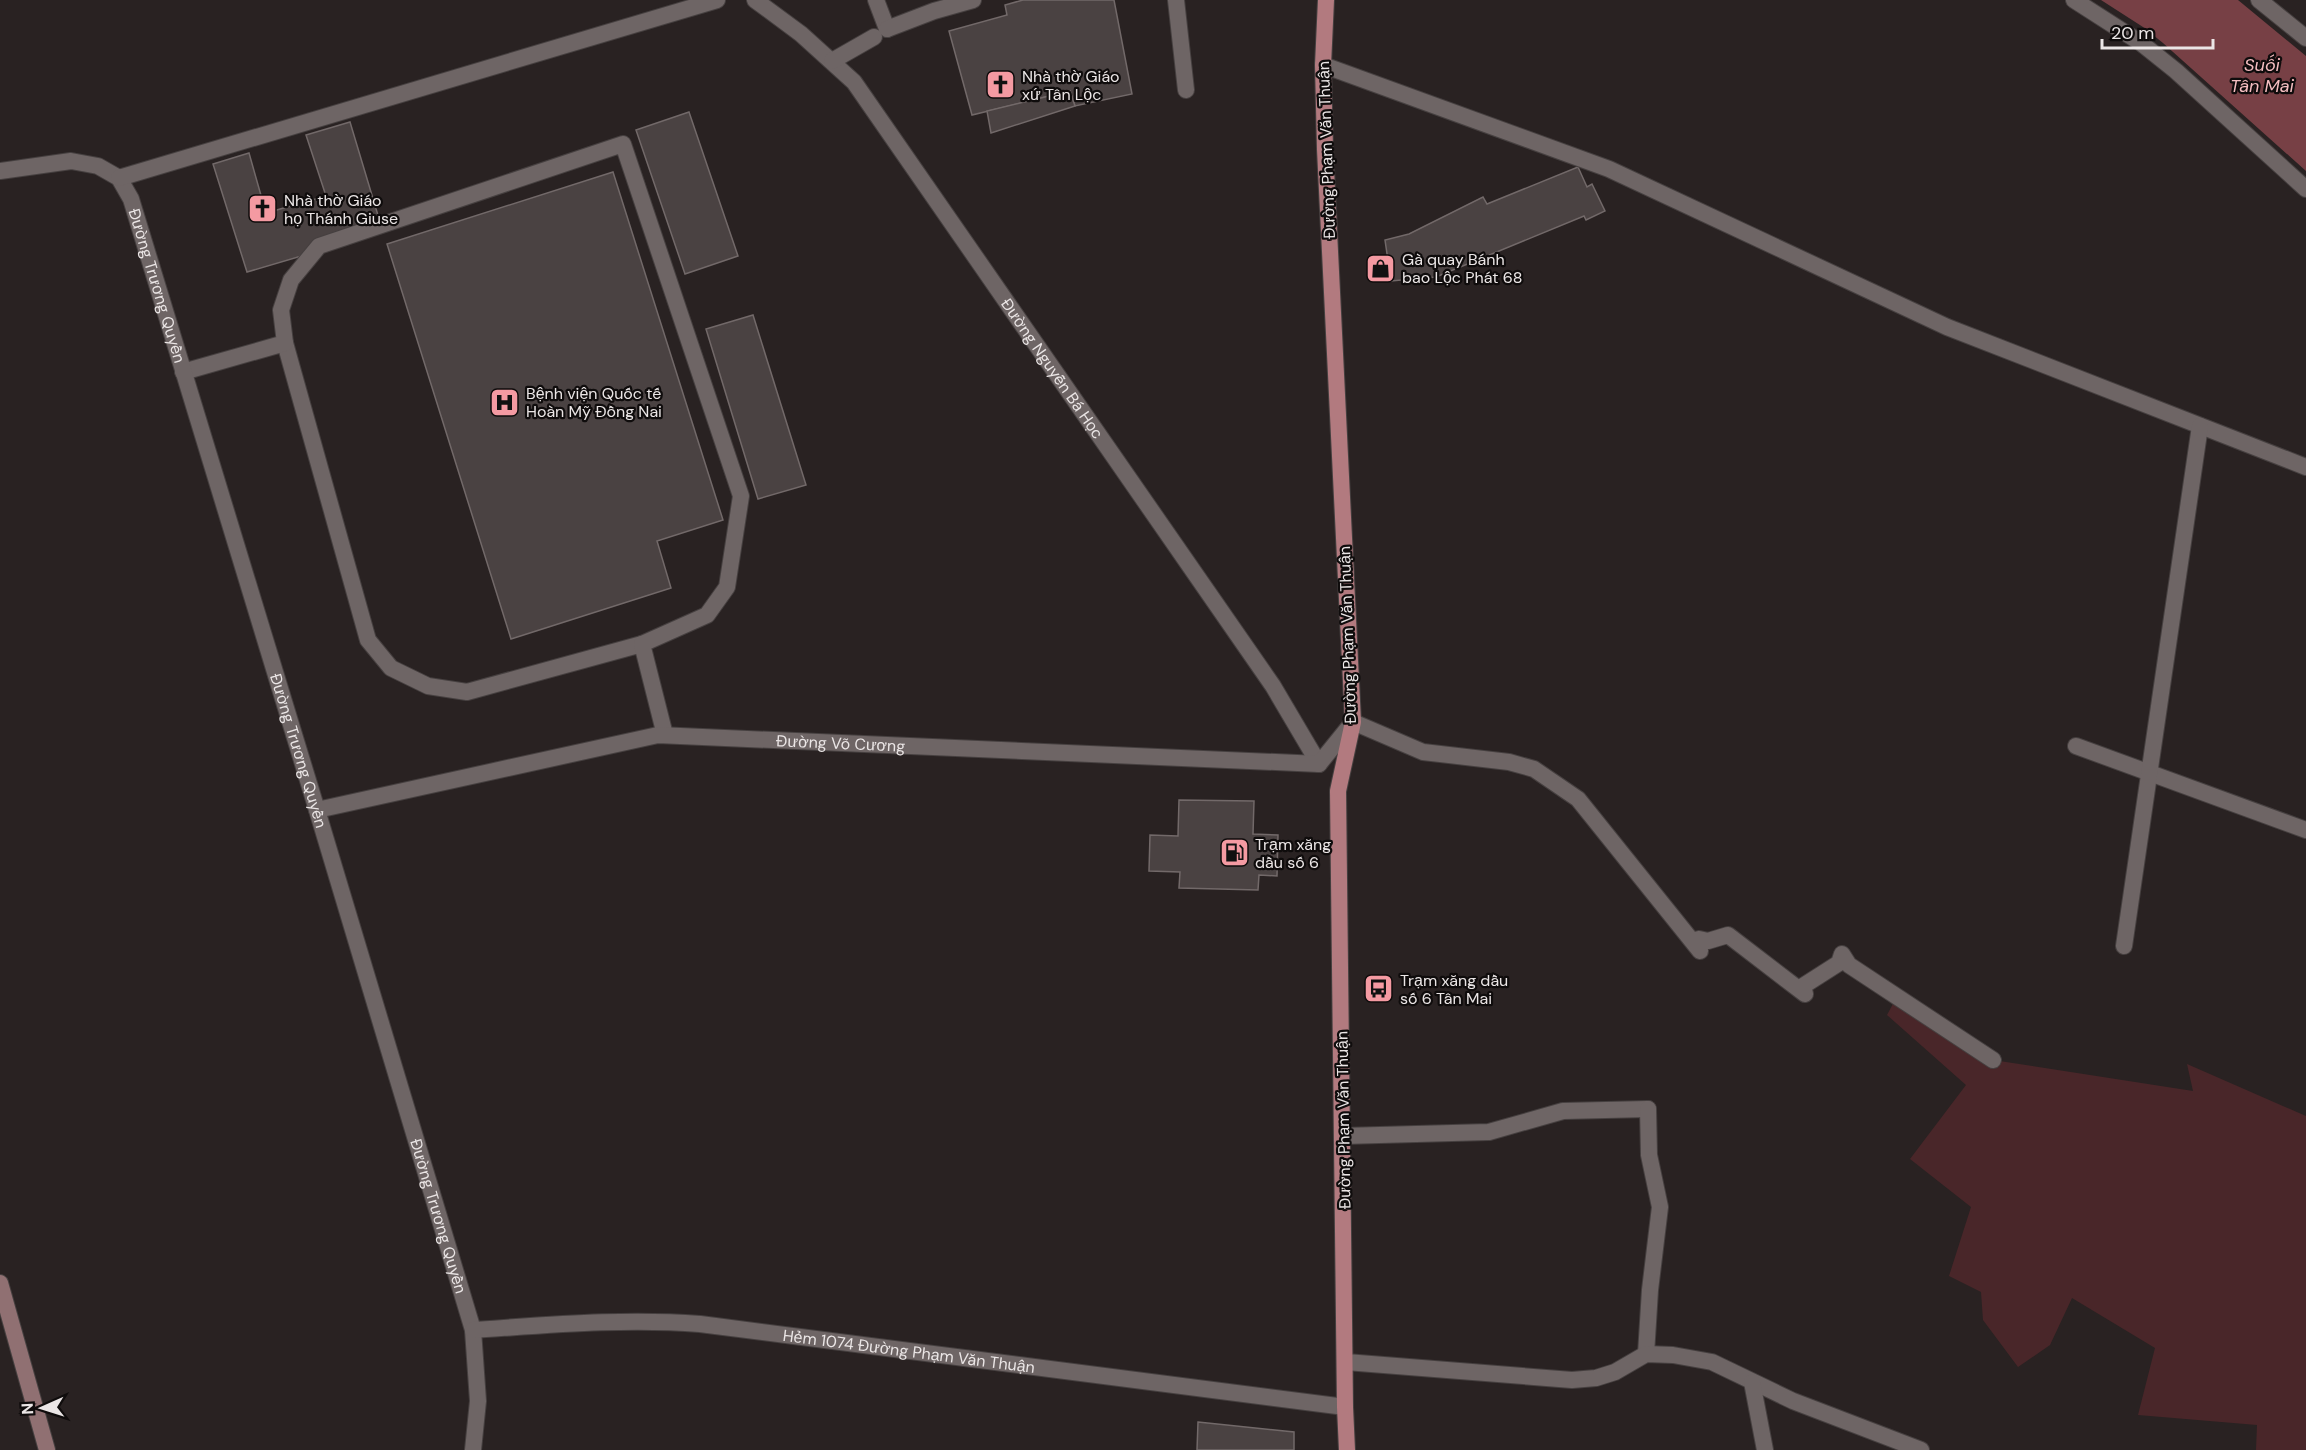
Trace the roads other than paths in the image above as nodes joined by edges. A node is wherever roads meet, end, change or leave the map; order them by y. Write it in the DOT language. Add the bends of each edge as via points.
graph roads {
  1 [pos="717,0"];
  2 [pos="755,0"];
  3 [pos="876,0"];
  4 [pos="973,0"];
  5 [pos="1176,0"];
  6 [pos="1326,0"];
  7 [pos="2074,0"];
  8 [pos="2259,0"];
  9 [pos="880,33"];
  10 [pos="2306,38"];
  11 [pos="832,61"];
  12 [pos="1323,65"];
  13 [pos="1186,90"];
  14 [pos="0,171"];
  15 [pos="119,178"];
  16 [pos="2306,189"];
  17 [pos="285,343"];
  18 [pos="183,372"];
  19 [pos="2200,426"];
  20 [pos="2306,467"];
  21 [pos="642,644"];
  22 [pos="1353,722"];
  23 [pos="665,735"];
  24 [pos="2076,746"];
  25 [pos="1318,764"];
  26 [pos="2150,774"];
  27 [pos="317,810"];
  28 [pos="2306,830"];
  29 [pos="2124,946"];
  30 [pos="1993,1060"];
  31 [pos="1343,1136"];
  32 [pos="0,1283"];
  33 [pos="473,1330"];
  34 [pos="1646,1354"];
  35 [pos="1346,1362"];
  36 [pos="1752,1382"];
  37 [pos="1345,1407"];
  38 [pos="47,1450"];
  39 [pos="473,1450"];
  40 [pos="1347,1450"];
  41 [pos="1765,1450"];
  42 [pos="1921,1450"];
  1 -- 15 [label="street"];
  2 -- 11 [label="street, Đường Nguyễn Bá Học"];
  3 -- 9 [label="street"];
  4 -- 9 [label="street" via="934,10"];
  5 -- 13 [label="street"];
  6 -- 12 [label="main road, Đường Phạm Văn Thuận"];
  7 -- 16 [label="street" via="2176,71"];
  8 -- 10 [label="street"];
  9 -- 11 [label="street"];
  11 -- 25 [label="street, Đường Nguyễn Bá Học" via="854,82 894,138 1273,686"];
  12 -- 19 [label="street" via="1609,169 1947,327"];
  12 -- 22 [label="main road, Đường Phạm Văn Thuận"];
  14 -- 15 [label="street" via="71,161 98,166"];
  15 -- 18 [label="street, Đường Trương Quyền" via="131,199"];
  17 -- 18 [label="street"];
  17 -- 21 [label="street" via="368,639 391,668 428,686 467,692"];
  17 -- 21 [label="street" via="281,310 291,280 319,246 623,144 741,496 727,587 707,615"];
  18 -- 27 [label="street, Đường Trương Quyền"];
  19 -- 20 [label="street"];
  19 -- 26 [label="street"];
  21 -- 23 [label="street"];
  22 -- 25 [label="street"];
  22 -- 30 [label="street" via="1423,752 1509,762 1534,769 1578,799 1700,951 1699,939 1708,941 1728,934 1805,994 1803,986 1839,963 1842,954 1849,965"];
  22 -- 31 [label="main road, Đường Phạm Văn Thuận" via="1338,791"];
  23 -- 25 [label="street, Đường Võ Cương"];
  23 -- 27 [label="street, Đường Võ Cương"];
  24 -- 26 [label="street"];
  26 -- 28 [label="street"];
  26 -- 29 [label="street"];
  27 -- 33 [label="street, Đường Trương Quyền"];
  31 -- 34 [label="street" via="1489,1132 1563,1111 1648,1109 1649,1155 1660,1207"];
  31 -- 35 [label="main road, Đường Phạm Văn Thuận"];
  32 -- 38 [label="main road"];
  33 -- 37 [label="street, Hẻm 1074 Đường Phạm Văn Thuận" via="652,1320 700,1324"];
  33 -- 39 [label="street, Đường Trương Quyền" via="478,1401"];
  34 -- 35 [label="street" via="1615,1372 1572,1380"];
  34 -- 36 [label="street" via="1712,1362"];
  35 -- 37 [label="main road, Đường Phạm Văn Thuận"];
  36 -- 41 [label="street"];
  36 -- 42 [label="street"];
  37 -- 40 [label="main road, Đường Phạm Văn Thuận"];
}
